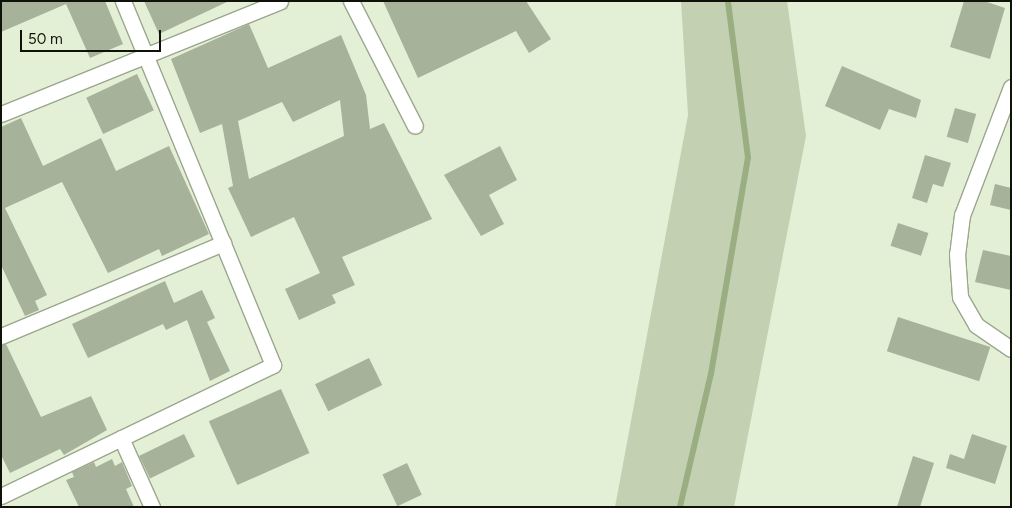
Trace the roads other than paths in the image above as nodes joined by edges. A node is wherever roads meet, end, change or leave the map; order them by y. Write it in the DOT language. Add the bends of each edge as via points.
graph roads {
  1 [pos="124,1"];
  2 [pos="280,1"];
  3 [pos="352,2"];
  4 [pos="146,53"];
  5 [pos="1011,87"];
  6 [pos="1,114"];
  7 [pos="415,126"];
  8 [pos="223,243"];
  9 [pos="1,336"];
  10 [pos="1011,349"];
  11 [pos="122,438"];
  12 [pos="1,496"];
  13 [pos="152,507"];
  1 -- 4 [label="street"];
  2 -- 4 [label="street"];
  3 -- 7 [label="street"];
  4 -- 6 [label="street"];
  4 -- 8 [label="street"];
  5 -- 10 [label="street" via="962,215 957,254 960,298 976,325"];
  8 -- 9 [label="street"];
  8 -- 11 [label="street" via="273,365"];
  11 -- 12 [label="street"];
  11 -- 13 [label="street"];
}
